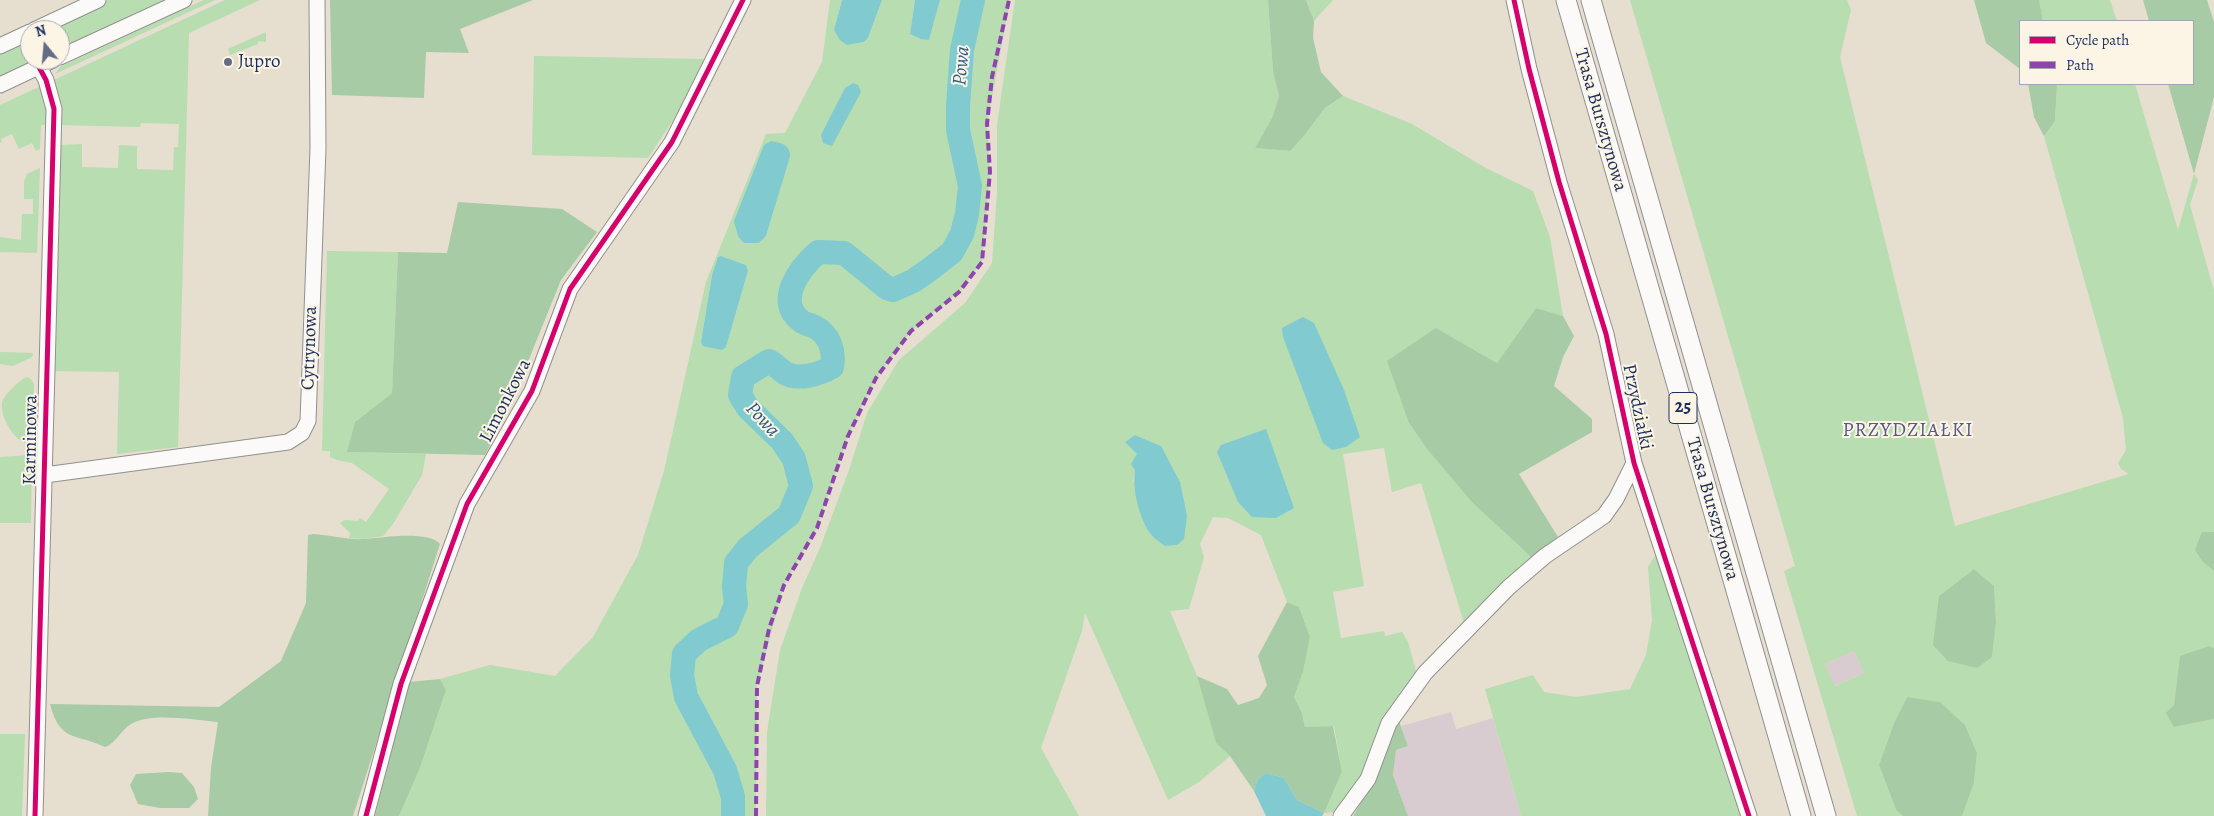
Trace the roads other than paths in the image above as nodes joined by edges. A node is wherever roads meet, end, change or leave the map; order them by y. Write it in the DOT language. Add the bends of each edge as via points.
graph roads {
  1 [pos="98,0"];
  2 [pos="184,0"];
  3 [pos="317,0"];
  4 [pos="744,0"];
  5 [pos="1514,0"];
  6 [pos="1566,0"];
  7 [pos="1591,0"];
  8 [pos="55,20"];
  9 [pos="20,37"];
  10 [pos="0,46"];
  11 [pos="70,52"];
  12 [pos="31,70"];
  13 [pos="41,70"];
  14 [pos="0,85"];
  15 [pos="1634,463"];
  16 [pos="45,475"];
  17 [pos="35,816"];
  18 [pos="366,816"];
  19 [pos="1341,816"];
  20 [pos="1749,816"];
  21 [pos="1801,816"];
  22 [pos="1826,816"];
  1 -- 8 [label="street"];
  2 -- 11 [label="street"];
  3 -- 16 [label="street, Cytrynowa" via="317,158 308,421 302,433 288,442"];
  4 -- 18 [label="street, Limonkowa" via="672,142 570,289 532,391 467,504 401,684"];
  5 -- 15 [label="street, Przydziałki" via="1559,182 1606,334"];
  6 -- 21 [label="main road, Trasa Bursztynowa / 25"];
  7 -- 22 [label="main road, Trasa Bursztynowa / 25"];
  9 -- 10 [label="street"];
  12 -- 14 [label="street"];
  13 -- 16 [label="street, Karminowa" via="54,109"];
  15 -- 19 [label="street, Przydziałki" via="1604,516 1545,556 1509,587 1425,673 1389,723 1368,779"];
  15 -- 20 [label="street, Przydziałki"];
  16 -- 17 [label="street, Karminowa"];
}
